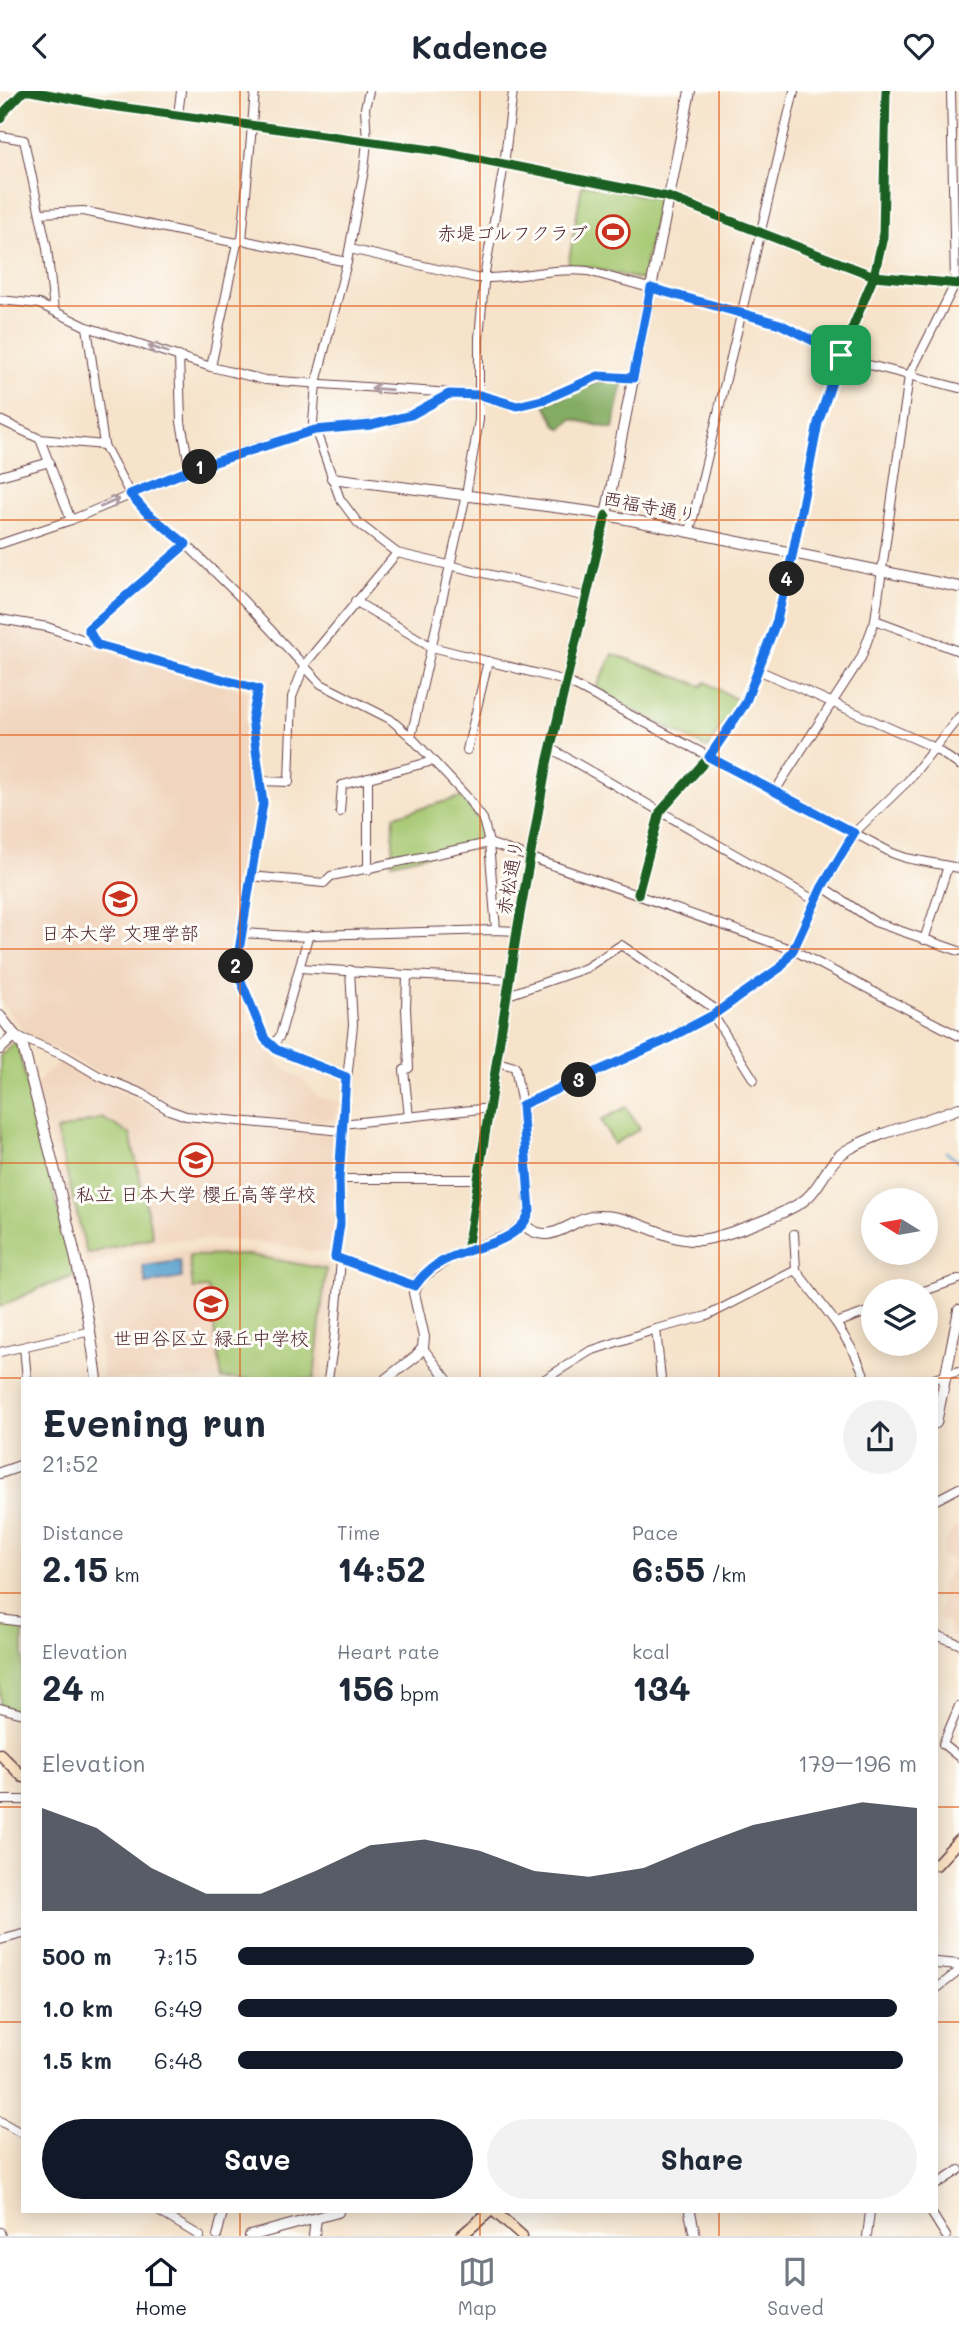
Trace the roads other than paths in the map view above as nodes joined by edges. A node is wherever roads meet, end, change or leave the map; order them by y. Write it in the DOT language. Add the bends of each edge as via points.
graph roads {
  1 [pos="31,91"];
  2 [pos="181,91"];
  3 [pos="255,91"];
  4 [pos="369,91"];
  5 [pos="513,91"];
  6 [pos="690,91"];
  7 [pos="794,91"];
  8 [pos="886,91"];
  9 [pos="951,91"];
  10 [pos="178,115"];
  11 [pos="0,119"];
  12 [pos="0,125"];
  13 [pos="252,125"];
  14 [pos="0,137"];
  15 [pos="367,141"];
  16 [pos="956,160"];
  17 [pos="504,165"];
  18 [pos="668,197"];
  19 [pos="40,213"];
  20 [pos="761,233"];
  21 [pos="240,241"];
  22 [pos="349,249"];
  23 [pos="347,262"];
  24 [pos="874,276"];
  25 [pos="484,279"];
  26 [pos="957,284"];
  27 [pos="651,288"];
  28 [pos="0,301"];
  29 [pos="54,310"];
  30 [pos="743,314"];
  31 [pos="87,327"];
  32 [pos="841,355"];
  33 [pos="179,356"];
  34 [pos="211,367"];
  35 [pos="909,376"];
  36 [pos="633,378"];
  37 [pos="316,383"];
  38 [pos="959,388"];
  39 [pos="449,394"];
  40 [pos="480,395"];
  41 [pos="0,420"];
  42 [pos="315,430"];
  43 [pos="40,439"];
  44 [pos="104,445"];
  45 [pos="50,462"];
  46 [pos="190,470"];
  47 [pos="0,476"];
  48 [pos="332,478"];
  49 [pos="130,494"];
  50 [pos="466,495"];
  51 [pos="606,515"];
  52 [pos="71,520"];
  53 [pos="690,531"];
  54 [pos="0,544"];
  55 [pos="186,544"];
  56 [pos="793,552"];
  57 [pos="397,553"];
  58 [pos="450,566"];
  59 [pos="882,571"];
  60 [pos="959,587"];
  61 [pos="587,597"];
  62 [pos="355,601"];
  63 [pos="0,619"];
  64 [pos="875,620"];
  65 [pos="97,645"];
  66 [pos="432,647"];
  67 [pos="959,651"];
  68 [pos="488,661"];
  69 [pos="305,664"];
  70 [pos="758,670"];
  71 [pos="566,681"];
  72 [pos="833,702"];
  73 [pos="959,717"];
  74 [pos="411,737"];
  75 [pos="550,748"];
  76 [pos="936,748"];
  77 [pos="467,750"];
  78 [pos="709,757"];
  79 [pos="433,761"];
  80 [pos="959,765"];
  81 [pos="368,778"];
  82 [pos="260,781"];
  83 [pos="775,791"];
  84 [pos="340,812"];
  85 [pos="660,812"];
  86 [pos="854,833"];
  87 [pos="489,843"];
  88 [pos="530,857"];
  89 [pos="948,866"];
  90 [pos="959,868"];
  91 [pos="368,870"];
  92 [pos="251,876"];
  93 [pos="822,887"];
  94 [pos="638,894"];
  95 [pos="816,901"];
  96 [pos="496,929"];
  97 [pos="517,931"];
  98 [pos="241,933"];
  99 [pos="308,937"];
  100 [pos="924,940"];
  101 [pos="793,950"];
  102 [pos="959,951"];
  103 [pos="300,968"];
  104 [pos="350,970"];
  105 [pos="407,975"];
  106 [pos="510,980"];
  107 [pos="508,995"];
  108 [pos="716,1013"];
  109 [pos="0,1016"];
  110 [pos="15,1035"];
  111 [pos="959,1036"];
  112 [pos="272,1045"];
  113 [pos="0,1049"];
  114 [pos="497,1062"];
  115 [pos="346,1077"];
  116 [pos="754,1080"];
  117 [pos="522,1105"];
  118 [pos="490,1108"];
  119 [pos="959,1108"];
  120 [pos="409,1117"];
  121 [pos="342,1127"];
  122 [pos="339,1179"];
  123 [pos="479,1179"];
  124 [pos="523,1224"];
  125 [pos="794,1234"];
  126 [pos="467,1250"];
  127 [pos="341,1260"];
  128 [pos="796,1270"];
  129 [pos="959,1279"];
  130 [pos="415,1286"];
  131 [pos="938,1286"];
  132 [pos="959,1310"];
  133 [pos="861,1314"];
  134 [pos="836,1323"];
  135 [pos="656,1329"];
  136 [pos="91,1331"];
  137 [pos="24,1347"];
  138 [pos="423,1347"];
  139 [pos="0,1352"];
  140 [pos="959,1371"];
  141 [pos="946,1375"];
  142 [pos="27,1377"];
  143 [pos="97,1377"];
  144 [pos="328,1377"];
  145 [pos="389,1377"];
  146 [pos="446,1377"];
  147 [pos="548,1377"];
  148 [pos="660,1377"];
  149 [pos="865,1377"];
  150 [pos="938,1378"];
  151 [pos="938,1413"];
  152 [pos="21,1466"];
  153 [pos="0,1473"];
  154 [pos="959,1488"];
  155 [pos="938,1499"];
  156 [pos="0,1619"];
  157 [pos="21,1622"];
  158 [pos="938,1636"];
  159 [pos="959,1644"];
  160 [pos="959,1706"];
  161 [pos="0,1709"];
  162 [pos="21,1714"];
  163 [pos="0,1754"];
  164 [pos="959,1757"];
  165 [pos="21,1775"];
  166 [pos="0,1800"];
  167 [pos="21,1800"];
  168 [pos="959,1840"];
  169 [pos="938,1863"];
  170 [pos="21,1935"];
  171 [pos="0,1940"];
  172 [pos="938,1963"];
  173 [pos="959,1965"];
  174 [pos="959,1971"];
  175 [pos="938,1987"];
  176 [pos="0,2121"];
  177 [pos="21,2133"];
  178 [pos="959,2171"];
  179 [pos="938,2184"];
  180 [pos="162,2213"];
  181 [pos="223,2213"];
  182 [pos="335,2213"];
  183 [pos="488,2213"];
  184 [pos="496,2213"];
  185 [pos="690,2213"];
  186 [pos="870,2213"];
  187 [pos="933,2213"];
  188 [pos="316,2219"];
  189 [pos="200,2236"];
  190 [pos="217,2236"];
  191 [pos="250,2236"];
  192 [pos="314,2236"];
  193 [pos="461,2236"];
  194 [pos="522,2236"];
  195 [pos="695,2236"];
  196 [pos="867,2236"];
  197 [pos="946,2236"];
  1 -- 10 [label="street"];
  1 -- 11 [label="street" via="24,91"];
  2 -- 10 [label="street"];
  3 -- 13 [label="street"];
  4 -- 15 [label="street"];
  5 -- 17 [label="street"];
  6 -- 18 [label="street, 赤松通り"];
  7 -- 20 [label="street"];
  8 -- 24 [label="street" via="883,237"];
  9 -- 16 [label="street"];
  10 -- 13 [label="street"];
  12 -- 14 [label="street"];
  13 -- 15 [label="street"];
  13 -- 21 [label="street"];
  14 -- 19 [label="street" via="24,141"];
  15 -- 17 [label="street"];
  15 -- 22 [label="street"];
  16 -- 26 [label="street"];
  17 -- 18 [label="street"];
  17 -- 25 [label="street"];
  18 -- 20 [label="street"];
  18 -- 27 [label="street, 赤松通り"];
  19 -- 21 [label="street" via="83,211"];
  19 -- 29 [label="street"];
  20 -- 24 [label="street"];
  20 -- 30 [label="street"];
  21 -- 23 [label="street"];
  21 -- 34 [label="street"];
  22 -- 23 [label="street"];
  22 -- 25 [label="street"];
  23 -- 37 [label="street"];
  24 -- 26 [label="street"];
  24 -- 32 [label="street"];
  25 -- 27 [label="street" via="576,270"];
  25 -- 40 [label="street"];
  26 -- 35 [label="street"];
  27 -- 30 [label="street"];
  27 -- 36 [label="street, 赤松通り"];
  28 -- 29 [label="street"];
  29 -- 31 [label="street"];
  30 -- 32 [label="street" via="780,324"];
  30 -- 53 [label="street"];
  33 -- 31 [label="street, one-way"];
  31 -- 44 [label="street"];
  32 -- 35 [label="street"];
  32 -- 56 [label="street" via="818,423"];
  33 -- 34 [label="street"];
  33 -- 46 [label="street" via="181,422"];
  34 -- 37 [label="street" via="265,380"];
  35 -- 38 [label="street"];
  35 -- 59 [label="street"];
  36 -- 40 [label="street" via="598,376 546,399 517,406"];
  36 -- 51 [label="street, 赤松通り"];
  39 -- 37 [label="street, one-way"];
  37 -- 42 [label="street"];
  39 -- 40 [label="street"];
  39 -- 42 [label="street" via="394,421"];
  40 -- 50 [label="street"];
  41 -- 43 [label="street"];
  42 -- 46 [label="street"];
  42 -- 48 [label="street"];
  43 -- 44 [label="street"];
  43 -- 45 [label="street"];
  44 -- 49 [label="street"];
  45 -- 47 [label="street"];
  45 -- 52 [label="street"];
  46 -- 49 [label="street"];
  48 -- 50 [label="street, 西福寺通り"];
  48 -- 57 [label="street" via="340,499 358,523"];
  52 -- 49 [label="street, one-way"];
  49 -- 55 [label="street"];
  50 -- 51 [label="street, 西福寺通り"];
  50 -- 58 [label="street"];
  51 -- 53 [label="street, 西福寺通り"];
  51 -- 61 [label="street, 赤松通り"];
  52 -- 54 [label="street"];
  53 -- 56 [label="street, 西福寺通り"];
  55 -- 65 [label="street" via="88,629"];
  55 -- 69 [label="street"];
  56 -- 59 [label="street, 西福寺通り"];
  56 -- 70 [label="street" via="777,620"];
  57 -- 58 [label="street"];
  57 -- 62 [label="street"];
  58 -- 61 [label="street"];
  58 -- 66 [label="street"];
  59 -- 60 [label="street, 西福寺通り"];
  59 -- 64 [label="street"];
  61 -- 71 [label="street, 赤松通り"];
  62 -- 66 [label="street"];
  62 -- 69 [label="street"];
  63 -- 65 [label="street" via="47,627"];
  64 -- 67 [label="street"];
  64 -- 72 [label="street" via="861,659"];
  65 -- 82 [label="street" via="258,689 252,719"];
  66 -- 68 [label="street"];
  66 -- 74 [label="street"];
  68 -- 71 [label="street"];
  68 -- 77 [label="street"];
  69 -- 74 [label="street" via="321,684 390,719"];
  69 -- 82 [label="street" via="292,697 289,782"];
  70 -- 72 [label="street"];
  70 -- 78 [label="street" via="739,715"];
  71 -- 75 [label="street, 赤松通り"];
  71 -- 78 [label="street"];
  72 -- 76 [label="street"];
  72 -- 83 [label="street"];
  73 -- 76 [label="street"];
  74 -- 79 [label="street"];
  75 -- 85 [label="street"];
  75 -- 88 [label="street, 赤松通り"];
  76 -- 80 [label="street"];
  76 -- 86 [label="street"];
  78 -- 83 [label="street"];
  78 -- 85 [label="street"];
  79 -- 81 [label="street"];
  79 -- 87 [label="street" via="483,820"];
  81 -- 84 [label="street" via="342,785"];
  81 -- 91 [label="street"];
  82 -- 92 [label="street" via="263,803"];
  83 -- 86 [label="street"];
  85 -- 94 [label="street"];
  85 -- 95 [label="street"];
  86 -- 89 [label="street" via="906,858"];
  86 -- 93 [label="street"];
  87 -- 88 [label="street"];
  87 -- 91 [label="street"];
  87 -- 96 [label="street"];
  88 -- 94 [label="street"];
  88 -- 97 [label="street, 赤松通り"];
  89 -- 90 [label="street"];
  89 -- 100 [label="street"];
  91 -- 92 [label="street" via="331,876 324,883"];
  92 -- 98 [label="street"];
  93 -- 95 [label="street"];
  93 -- 100 [label="street" via="875,922"];
  94 -- 101 [label="street"];
  95 -- 101 [label="street"];
  96 -- 97 [label="street"];
  96 -- 99 [label="street"];
  97 -- 106 [label="street, 赤松通り"];
  98 -- 99 [label="street"];
  98 -- 112 [label="street" via="236,969 265,1039"];
  99 -- 103 [label="street"];
  100 -- 102 [label="street"];
  101 -- 108 [label="street" via="781,967"];
  101 -- 111 [label="street"];
  103 -- 104 [label="street"];
  103 -- 112 [label="street" via="280,1036"];
  104 -- 105 [label="street"];
  104 -- 115 [label="street" via="353,1025"];
  105 -- 106 [label="street"];
  105 -- 120 [label="street" via="409,1068 404,1070"];
  106 -- 107 [label="street, 赤松通り"];
  107 -- 108 [label="street" via="586,968 621,945"];
  107 -- 114 [label="street, 赤松通り"];
  108 -- 116 [label="street"];
  108 -- 117 [label="street"];
  109 -- 110 [label="street"];
  110 -- 113 [label="street"];
  110 -- 121 [label="street" via="186,1116"];
  110 -- 136 [label="street" via="23,1046"];
  112 -- 115 [label="street"];
  114 -- 117 [label="street" via="516,1067"];
  114 -- 118 [label="street, 赤松通り"];
  115 -- 121 [label="street"];
  117 -- 124 [label="street" via="530,1211"];
  118 -- 120 [label="street"];
  118 -- 123 [label="street, 赤松通り"];
  119 -- 124 [label="street" via="846,1150 796,1207 717,1237 681,1238 617,1217 598,1216 543,1235 532,1233"];
  120 -- 121 [label="street"];
  121 -- 122 [label="street"];
  122 -- 123 [label="street"];
  122 -- 127 [label="street" via="335,1257"];
  123 -- 126 [label="street, 赤松通り"];
  124 -- 126 [label="street" via="510,1235"];
  125 -- 128 [label="street"];
  126 -- 130 [label="street" via="438,1264"];
  127 -- 130 [label="street"];
  127 -- 144 [label="street"];
  128 -- 134 [label="street"];
  128 -- 135 [label="street" via="707,1316"];
  129 -- 131 [label="street"];
  130 -- 138 [label="street"];
  132 -- 141 [label="street"];
  133 -- 134 [label="street"];
  134 -- 149 [label="street"];
  135 -- 147 [label="street" via="590,1351"];
  135 -- 148 [label="street"];
  136 -- 137 [label="street"];
  136 -- 143 [label="street"];
  137 -- 139 [label="street"];
  137 -- 142 [label="street"];
  138 -- 145 [label="street"];
  138 -- 146 [label="street"];
  140 -- 141 [label="street"];
  141 -- 150 [label="street"];
  141 -- 151 [label="street"];
  152 -- 153 [label="street"];
  154 -- 155 [label="street"];
  156 -- 157 [label="street"];
  158 -- 159 [label="street"];
  160 -- 164 [label="street" via="943,1744"];
  161 -- 162 [label="street"];
  163 -- 165 [label="main road"];
  166 -- 167 [label="street"];
  168 -- 169 [label="main road"];
  170 -- 171 [label="street"];
  172 -- 173 [label="street"];
  174 -- 175 [label="street"];
  176 -- 177 [label="street"];
  178 -- 179 [label="street"];
  180 -- 189 [label="street"];
  181 -- 190 [label="street"];
  182 -- 188 [label="street"];
  183 -- 193 [label="main road"];
  184 -- 194 [label="main road"];
  185 -- 195 [label="street"];
  186 -- 196 [label="street"];
  187 -- 197 [label="street"];
  188 -- 191 [label="street"];
  188 -- 192 [label="street"];
}
